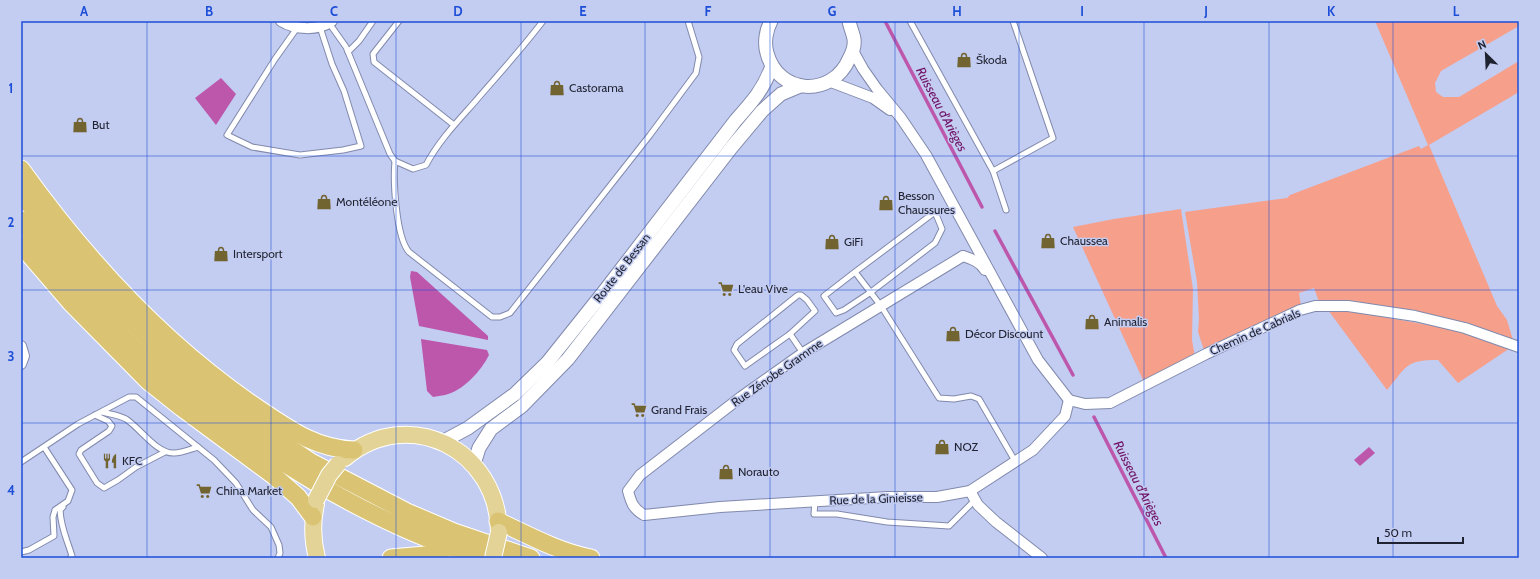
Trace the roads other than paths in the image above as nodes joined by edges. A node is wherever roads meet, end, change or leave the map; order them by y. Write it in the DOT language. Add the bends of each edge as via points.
graph roads {
  1 [pos="281,21"];
  2 [pos="373,21"];
  3 [pos="399,21"];
  4 [pos="543,21"];
  5 [pos="688,21"];
  6 [pos="849,21"];
  7 [pos="910,21"];
  8 [pos="1013,21"];
  9 [pos="768,23"];
  10 [pos="327,24"];
  11 [pos="297,28"];
  12 [pos="853,51"];
  13 [pos="348,52"];
  14 [pos="772,66"];
  15 [pos="831,82"];
  16 [pos="800,86"];
  17 [pos="901,118"];
  18 [pos="454,125"];
  19 [pos="395,161"];
  20 [pos="21,169"];
  21 [pos="993,171"];
  22 [pos="21,193"];
  23 [pos="1006,210"];
  24 [pos="21,220"];
  25 [pos="968,231"];
  26 [pos="21,245"];
  27 [pos="963,256"];
  28 [pos="855,272"];
  29 [pos="871,292"];
  30 [pos="881,306"];
  31 [pos="1016,321"];
  32 [pos="790,334"];
  33 [pos="21,346"];
  34 [pos="1519,347"];
  35 [pos="803,353"];
  36 [pos="21,364"];
  37 [pos="1069,400"];
  38 [pos="102,412"];
  39 [pos="95,415"];
  40 [pos="442,442"];
  41 [pos="44,447"];
  42 [pos="198,447"];
  43 [pos="354,450"];
  44 [pos="165,452"];
  45 [pos="21,462"];
  46 [pos="1015,462"];
  47 [pos="474,464"];
  48 [pos="973,496"];
  49 [pos="68,501"];
  50 [pos="815,502"];
  51 [pos="644,515"];
  52 [pos="313,517"];
  53 [pos="498,526"];
  54 [pos="54,536"];
  55 [pos="66,540"];
  56 [pos="21,552"];
  57 [pos="70,558"];
  58 [pos="278,558"];
  59 [pos="317,558"];
  60 [pos="391,558"];
  61 [pos="441,558"];
  62 [pos="482,558"];
  63 [pos="493,558"];
  64 [pos="531,558"];
  65 [pos="591,558"];
  66 [pos="1042,558"];
  1 -- 11 [label="street"];
  2 -- 13 [label="lane"];
  3 -- 18 [label="lane" via="373,54 374,62"];
  4 -- 18 [label="lane"];
  5 -- 19 [label="lane" via="699,57 696,73 510,313 492,317 408,252 404,246 397,211 393,176"];
  6 -- 12 [label="street" via="854,38"];
  7 -- 21 [label="lane"];
  8 -- 21 [label="lane" via="1053,138"];
  9 -- 14 [label="street" via="765,46"];
  10 -- 11 [label="street"];
  10 -- 11 [label="lane" via="332,64 344,91 361,146 300,155 252,147 227,135"];
  10 -- 13 [label="lane" via="336,31"];
  12 -- 15 [label="street" via="845,70"];
  12 -- 17 [label="street" via="877,89"];
  13 -- 19 [label="lane"];
  14 -- 16 [label="street" via="780,76"];
  14 -- 40 [label="street, Route de Bessan" via="758,95 547,363 515,394 468,428"];
  15 -- 16 [label="street" via="813,87"];
  15 -- 17 [label="street" via="873,98"];
  16 -- 47 [label="street, Route de Bessan" via="781,94 762,110 568,359 522,406 491,429 479,448"];
  17 -- 25 [label="street" via="926,155"];
  18 -- 19 [label="lane" via="426,165 413,169"];
  20 -- 43 [label="highway" via="56,216 114,285 186,354 241,397 292,431 316,443 340,450"];
  21 -- 23 [label="lane"];
  22 -- 64 [label="highway" via="64,249 108,299 170,360 247,419 310,462 407,512 454,532"];
  24 -- 62 [label="highway" via="91,304 120,334 161,373 237,432 338,496 400,526"];
  25 -- 27 [label="street" via="968,246"];
  25 -- 31 [label="street"];
  26 -- 52 [label="highway" via="72,303 148,381 274,476 298,498"];
  27 -- 30 [label="street, Rue Zénobe Gramme"];
  27 -- 31 [label="street" via="982,265 1002,302"];
  28 -- 29 [label="lane"];
  28 -- 29 [label="lane" via="824,296 836,313"];
  28 -- 29 [label="lane" via="935,212 942,229 935,243"];
  29 -- 30 [label="lane"];
  30 -- 35 [label="street, Rue Zénobe Gramme"];
  30 -- 46 [label="lane" via="939,398 970,396 979,399"];
  31 -- 37 [label="street" via="1040,364"];
  32 -- 32 [label="lane" via="815,312 801,295 754,329 734,350 745,366"];
  32 -- 35 [label="lane"];
  33 -- 36 [label="street" via="24,356"];
  34 -- 37 [label="street, Chemin de Cabrials" via="1465,328 1415,316 1348,306 1315,306 1300,310 1206,354 1110,403 1085,404"];
  35 -- 51 [label="street, Rue Zénobe Gramme" via="640,475 628,491 634,507"];
  37 -- 46 [label="street, Rue de la Ginieisse" via="1065,416 1033,450"];
  38 -- 39 [label="lane"];
  38 -- 42 [label="lane" via="129,397 136,397"];
  38 -- 44 [label="lane" via="125,418"];
  39 -- 41 [label="lane"];
  39 -- 44 [label="lane" via="108,421 112,426 79,454 96,483 104,488"];
  40 -- 43 [label="main road" via="417,435 397,435 378,439"];
  40 -- 47 [label="main road"];
  41 -- 45 [label="lane"];
  41 -- 49 [label="lane" via="72,490"];
  42 -- 44 [label="lane" via="174,453"];
  42 -- 58 [label="lane" via="221,466 236,483 253,510 271,527 279,545"];
  43 -- 52 [label="main road, bridge" via="329,475 316,500"];
  46 -- 48 [label="street, Rue de la Ginieisse"];
  47 -- 53 [label="main road" via="493,496"];
  48 -- 50 [label="street, Rue de la Ginieisse" via="888,497"];
  48 -- 50 [label="lane" via="949,526 887,522 837,514 814,514"];
  48 -- 66 [label="street" via="978,505 996,522"];
  49 -- 54 [label="lane" via="55,510"];
  49 -- 55 [label="lane" via="60,510"];
  50 -- 51 [label="street, Rue de la Ginieisse" via="720,507"];
  52 -- 59 [label="main road" via="312,537"];
  53 -- 63 [label="main road, bridge"];
  53 -- 65 [label="highway"];
  54 -- 55 [label="lane"];
  54 -- 56 [label="lane"];
  55 -- 57 [label="lane" via="72,556"];
  60 -- 61 [label="highway" via="426,555"];
}
